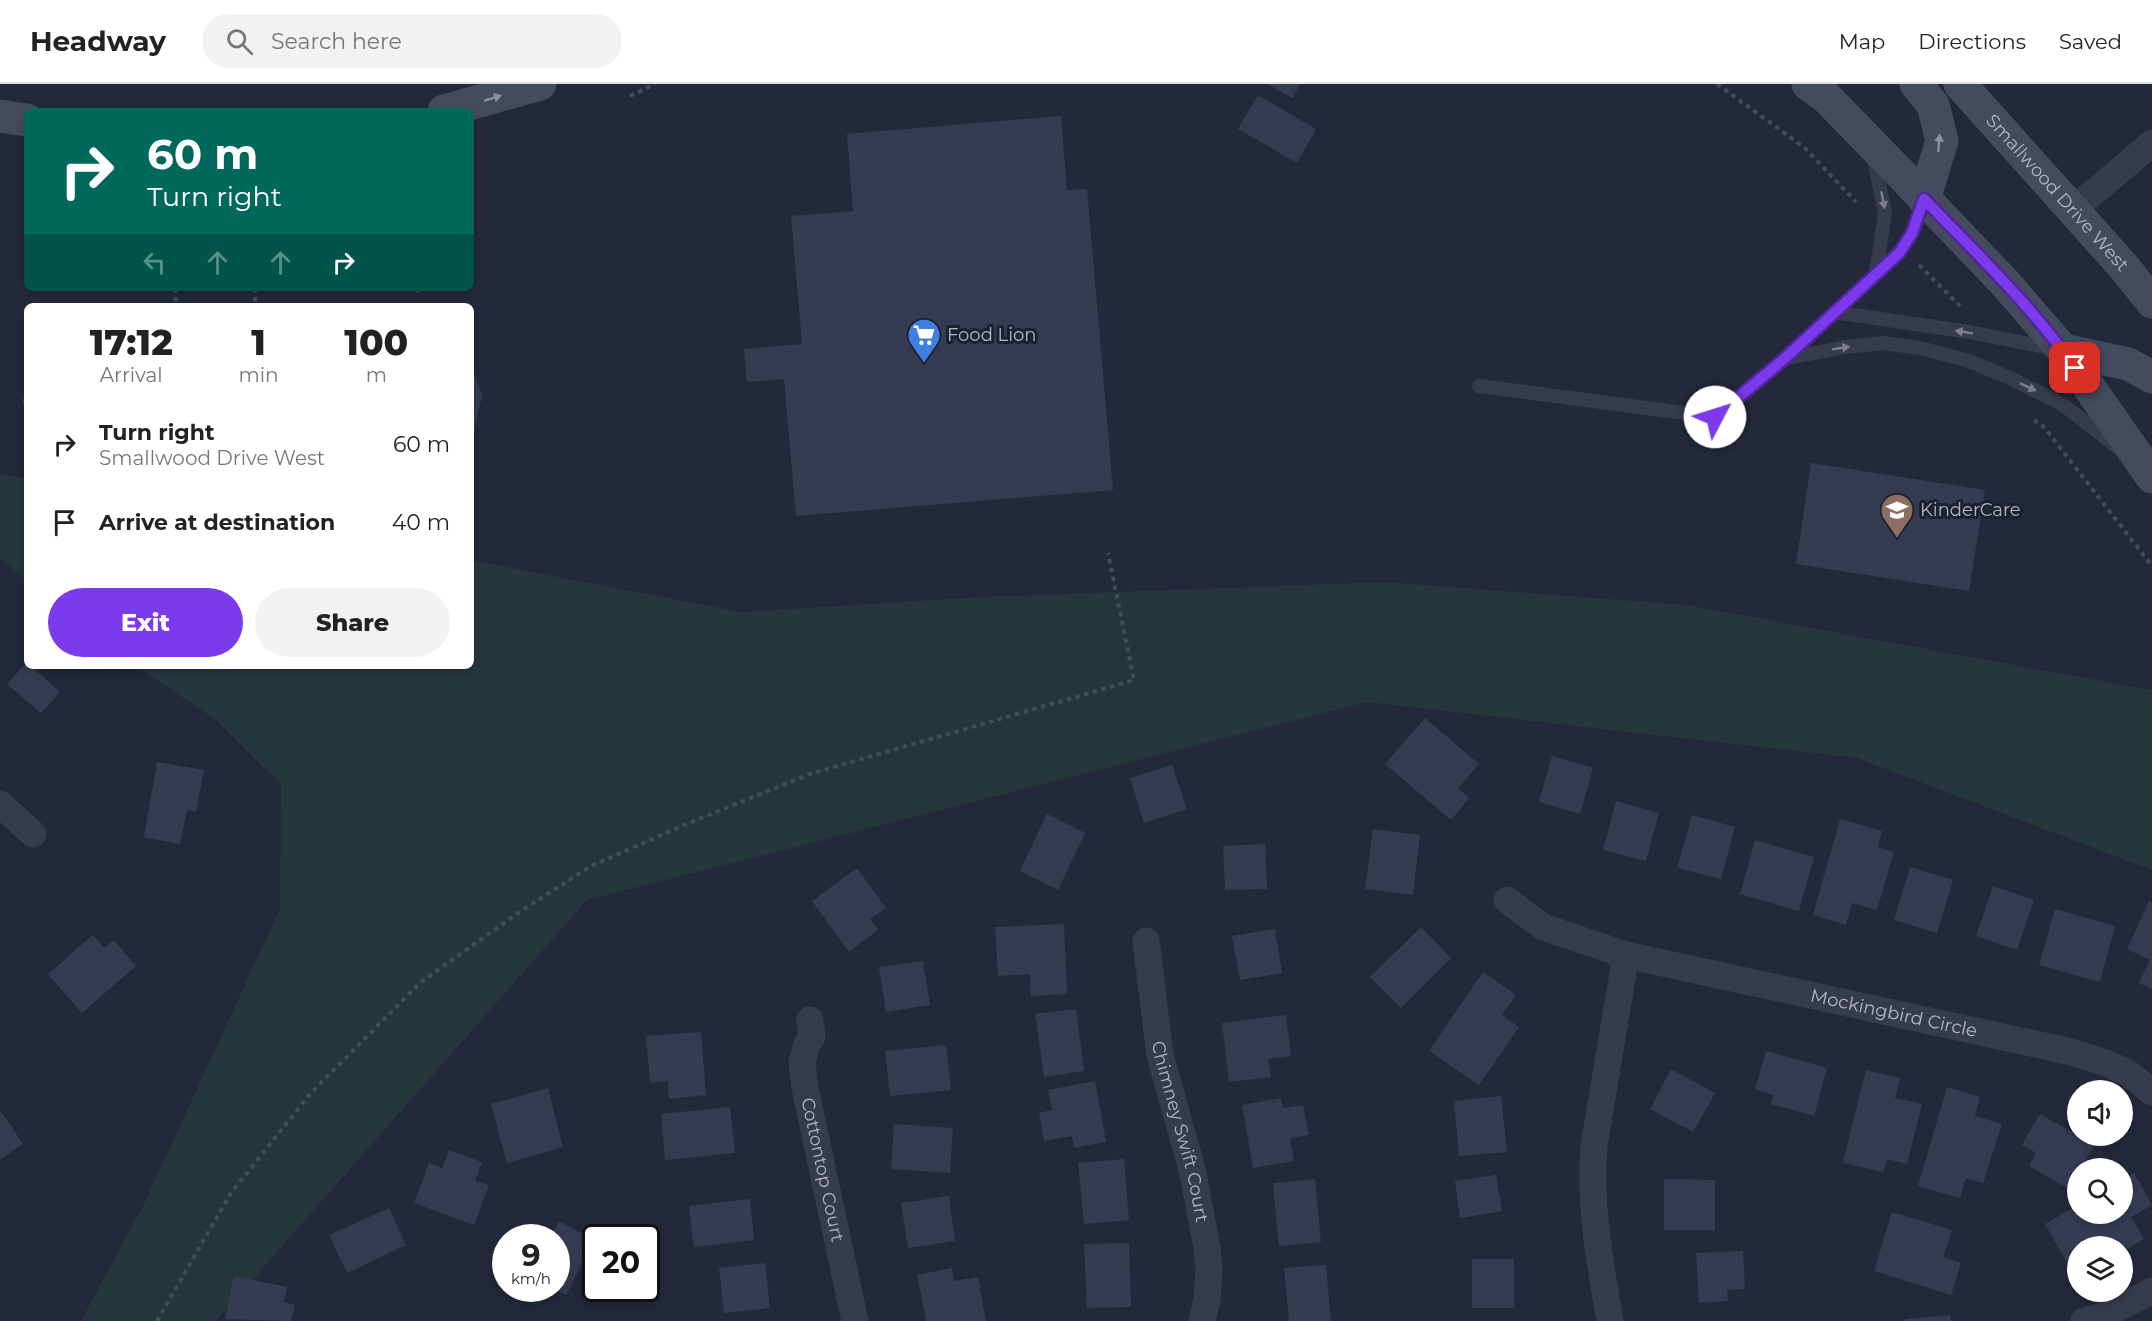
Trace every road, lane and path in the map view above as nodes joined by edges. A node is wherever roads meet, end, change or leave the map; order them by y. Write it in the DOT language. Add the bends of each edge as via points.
graph roads {
  1 [pos="540,84"];
  2 [pos="655,84"];
  3 [pos="1718,84"];
  4 [pos="1808,84"];
  5 [pos="1916,84"];
  6 [pos="1960,84"];
  7 [pos="630,96"];
  8 [pos="455,108"];
  9 [pos="0,116"];
  10 [pos="24,120"];
  11 [pos="1870,143"];
  12 [pos="2152,144"];
  13 [pos="1924,199"];
  14 [pos="1864,209"];
  15 [pos="2074,209"];
  16 [pos="1914,260"];
  17 [pos="1876,274"];
  18 [pos="418,291"];
  19 [pos="419,294"];
  20 [pos="2152,302"];
  21 [pos="1962,308"];
  22 [pos="1834,312"];
  23 [pos="2063,350"];
  24 [pos="1784,359"];
  25 [pos="2152,377"];
  26 [pos="1479,386"];
  27 [pos="2025,415"];
  28 [pos="2150,474"];
  29 [pos="1108,553"];
  30 [pos="2152,566"];
  31 [pos="0,804"];
  32 [pos="33,834"];
  33 [pos="1507,900"];
  34 [pos="1146,941"];
  35 [pos="1626,955"];
  36 [pos="810,1020"];
  37 [pos="2152,1092"];
  38 [pos="2152,1291"];
  39 [pos="157,1321"];
  40 [pos="855,1321"];
  41 [pos="1202,1321"];
  42 [pos="1610,1321"];
  43 [pos="2084,1321"];
  8 -- 1 [label="main road, one-way"];
  2 -- 7 [label="path"];
  3 -- 14 [label="path" via="1805,148"];
  4 -- 11 [label="main road"];
  13 -- 5 [label="main road, one-way" via="1942,141 1933,105"];
  6 -- 15 [label="main road, Smallwood Drive West"];
  9 -- 10 [label="main road"];
  11 -- 13 [label="main road"];
  11 -- 17 [label="lane, one-way" via="1885,213"];
  12 -- 15 [label="street"];
  13 -- 17 [label="lane" via="1912,233 1899,253"];
  13 -- 23 [label="main road"];
  15 -- 20 [label="main road, Smallwood Drive West"];
  16 -- 21 [label="path"];
  17 -- 22 [label="lane"];
  18 -- 19 [label="path"];
  23 -- 22 [label="lane, one-way"];
  22 -- 24 [label="lane"];
  23 -- 25 [label="main road" via="2128,364"];
  23 -- 28 [label="main road"];
  24 -- 26 [label="lane" via="1715,417"];
  24 -- 28 [label="lane, one-way" via="1884,344 1920,348 1969,361 2062,404"];
  27 -- 30 [label="path" via="2058,444"];
  29 -- 39 [label="path" via="1134,680 810,774 591,866 521,911 421,982 310,1094 231,1193"];
  31 -- 32 [label="street"];
  33 -- 35 [label="street, Mockingbird Circle" via="1543,927"];
  34 -- 41 [label="street, Chimney Swift Court" via="1160,1055 1193,1173 1207,1248 1207,1300"];
  35 -- 37 [label="street, Mockingbird Circle" via="2072,1052 2128,1073"];
  35 -- 42 [label="street" via="1592,1166 1598,1245"];
  36 -- 40 [label="street, Cottontop Court" via="812,1036 802,1062 805,1088"];
  38 -- 43 [label="street"];
}
